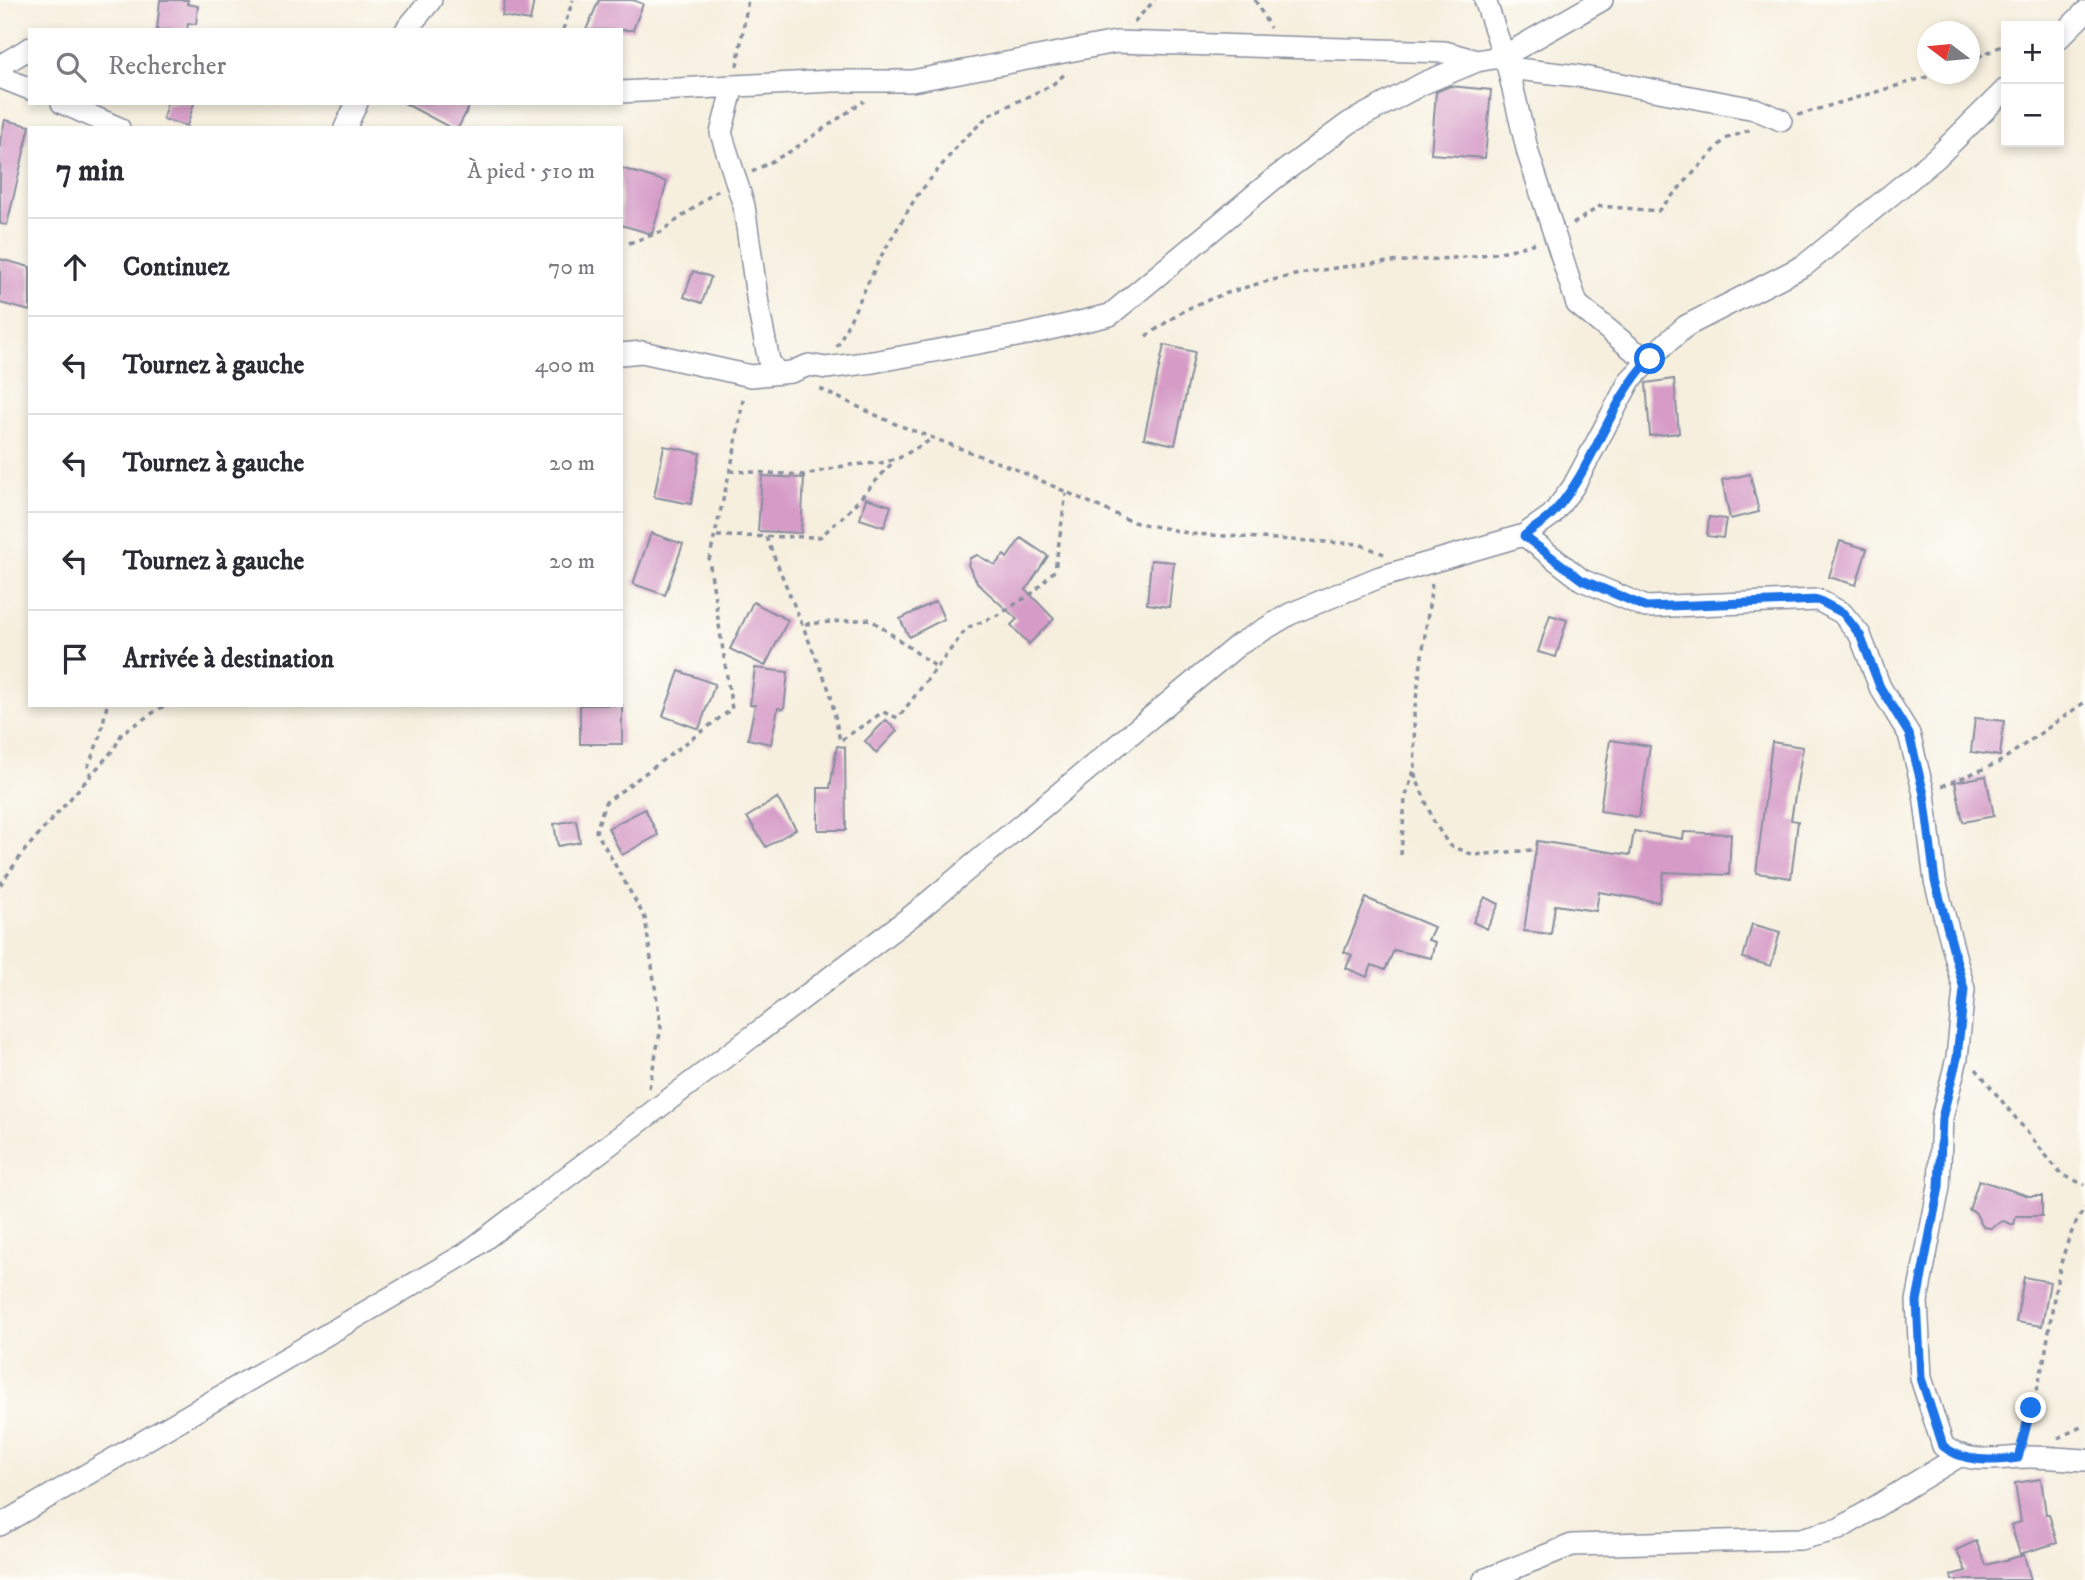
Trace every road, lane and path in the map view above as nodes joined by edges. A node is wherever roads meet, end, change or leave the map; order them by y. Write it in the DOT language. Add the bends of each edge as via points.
graph roads {
  1 [pos="431,0"];
  2 [pos="573,0"];
  3 [pos="748,0"];
  4 [pos="1485,0"];
  5 [pos="1602,0"];
  6 [pos="2085,12"];
  7 [pos="407,28"];
  8 [pos="564,28"];
  9 [pos="2064,33"];
  10 [pos="2001,46"];
  11 [pos="28,49"];
  12 [pos="1980,56"];
  13 [pos="1477,61"];
  14 [pos="1506,62"];
  15 [pos="0,66"];
  16 [pos="1070,69"];
  17 [pos="0,77"];
  18 [pos="733,86"];
  19 [pos="28,88"];
  20 [pos="623,92"];
  21 [pos="2001,94"];
  22 [pos="866,100"];
  23 [pos="67,105"];
  24 [pos="356,105"];
  25 [pos="1782,120"];
  26 [pos="115,126"];
  27 [pos="346,126"];
  28 [pos="736,179"];
  29 [pos="629,243"];
  30 [pos="623,354"];
  31 [pos="1650,359"];
  32 [pos="826,368"];
  33 [pos="784,373"];
  34 [pos="751,376"];
  35 [pos="934,438"];
  36 [pos="894,460"];
  37 [pos="730,471"];
  38 [pos="1066,493"];
  39 [pos="717,536"];
  40 [pos="1524,536"];
  41 [pos="766,537"];
  42 [pos="1425,564"];
  43 [pos="805,624"];
  44 [pos="935,666"];
  45 [pos="2085,702"];
  46 [pos="107,707"];
  47 [pos="162,707"];
  48 [pos="1415,764"];
  49 [pos="92,776"];
  50 [pos="1924,794"];
  51 [pos="1532,850"];
  52 [pos="1401,855"];
  53 [pos="0,885"];
  54 [pos="1957,1058"];
  55 [pos="643,1119"];
  56 [pos="2085,1185"];
  57 [pos="2085,1208"];
  58 [pos="1961,1455"];
  59 [pos="2018,1458"];
  60 [pos="2085,1460"];
  61 [pos="0,1525"];
  62 [pos="1484,1580"];
  1 -- 7 [label="street"];
  2 -- 8 [label="path"];
  3 -- 18 [label="path"];
  4 -- 14 [label="street"];
  5 -- 14 [label="street"];
  6 -- 9 [label="street"];
  10 -- 12 [label="path"];
  11 -- 15 [label="street"];
  13 -- 14 [label="street"];
  13 -- 18 [label="street" via="1445,52 1116,42 912,81"];
  13 -- 32 [label="street" via="1349,123 1110,315 1028,334"];
  14 -- 25 [label="street" via="1755,109"];
  14 -- 31 [label="street" via="1528,153 1577,303"];
  16 -- 32 [label="path" via="1052,85 989,115 959,144 916,198 880,258"];
  17 -- 19 [label="street"];
  18 -- 20 [label="street"];
  18 -- 28 [label="street" via="722,133"];
  21 -- 31 [label="street" via="1936,158 1805,265 1685,326"];
  22 -- 28 [label="path" via="764,168"];
  23 -- 26 [label="street"];
  24 -- 27 [label="street"];
  28 -- 29 [label="path" via="661,232"];
  28 -- 33 [label="street" via="769,361"];
  30 -- 34 [label="street" via="642,352"];
  31 -- 40 [label="street" via="1630,380 1573,487 1552,515"];
  32 -- 33 [label="street" via="809,365"];
  33 -- 34 [label="street"];
  33 -- 35 [label="path"];
  34 -- 37 [label="path" via="742,398"];
  35 -- 36 [label="path"];
  35 -- 38 [label="path"];
  36 -- 37 [label="path" via="804,475"];
  36 -- 41 [label="path" via="820,537"];
  37 -- 39 [label="path"];
  38 -- 42 [label="path" via="1133,522 1193,534 1359,544"];
  38 -- 44 [label="path" via="1055,570 1034,592 967,628"];
  39 -- 41 [label="path"];
  39 -- 55 [label="path" via="709,560 732,709 605,803 597,831 645,918 661,1028"];
  40 -- 42 [label="street"];
  40 -- 50 [label="street" via="1582,580 1646,607 1818,600 1843,613 1860,635 1880,687 1909,734"];
  41 -- 43 [label="path"];
  42 -- 48 [label="path"];
  42 -- 55 [label="street" via="1290,614 1238,645 914,914"];
  43 -- 44 [label="path" via="870,619"];
  43 -- 44 [label="path" via="830,692 840,741 883,712 898,718"];
  45 -- 50 [label="path" via="1998,763"];
  46 -- 49 [label="path" via="87,769"];
  47 -- 49 [label="path" via="122,733"];
  48 -- 51 [label="path" via="1434,822 1449,845 1474,855"];
  48 -- 52 [label="path" via="1405,799"];
  49 -- 53 [label="path"];
  50 -- 54 [label="street" via="1935,881 1964,989"];
  54 -- 56 [label="path" via="1968,1061 1987,1082 2061,1174"];
  54 -- 58 [label="street" via="1942,1118 1939,1187 1917,1301 1921,1378 1943,1446"];
  55 -- 61 [label="street" via="465,1254"];
  57 -- 59 [label="path" via="2073,1226 2063,1258 2044,1359"];
  58 -- 59 [label="street"];
  58 -- 62 [label="street" via="1839,1529 1800,1539 1572,1545"];
  59 -- 60 [label="street"];
}
